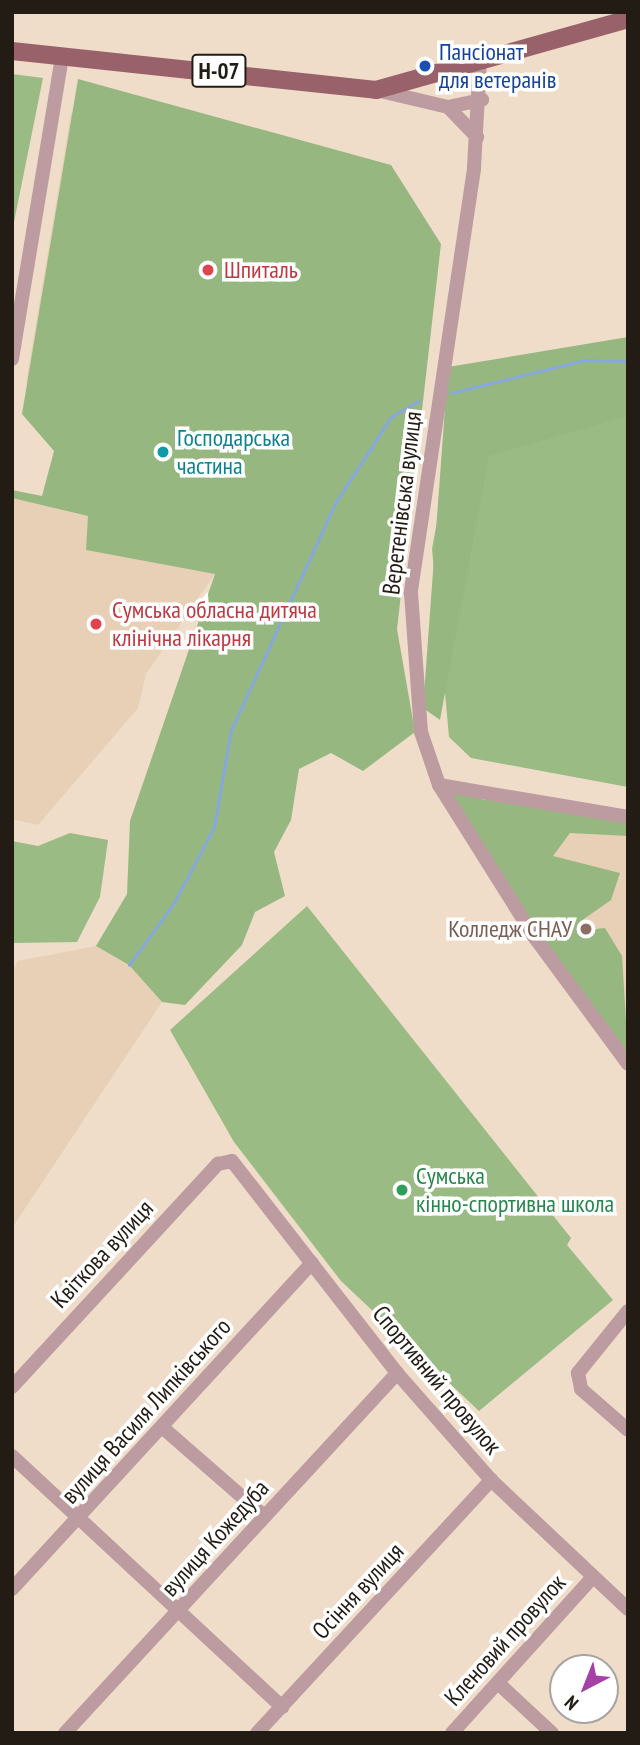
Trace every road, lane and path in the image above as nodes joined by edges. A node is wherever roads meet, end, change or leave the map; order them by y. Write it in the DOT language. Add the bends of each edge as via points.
graph roads {
  1 [pos="628,19"];
  2 [pos="12,51"];
  3 [pos="62,56"];
  4 [pos="480,60"];
  5 [pos="376,90"];
  6 [pos="482,100"];
  7 [pos="448,107"];
  8 [pos="478,137"];
  9 [pos="12,359"];
  10 [pos="439,785"];
  11 [pos="628,817"];
  12 [pos="628,1064"];
  13 [pos="232,1161"];
  14 [pos="312,1263"];
  15 [pos="628,1311"];
  16 [pos="397,1373"];
  17 [pos="12,1387"];
  18 [pos="162,1427"];
  19 [pos="628,1430"];
  20 [pos="12,1456"];
  21 [pos="491,1480"];
  22 [pos="264,1516"];
  23 [pos="80,1517"];
  24 [pos="592,1578"];
  25 [pos="12,1589"];
  26 [pos="628,1609"];
  27 [pos="181,1611"];
  28 [pos="498,1683"];
  29 [pos="282,1707"];
  30 [pos="65,1733"];
  31 [pos="257,1733"];
  32 [pos="452,1733"];
  33 [pos="552,1733"];
  1 -- 4 [label="main road, Н-07"];
  2 -- 3 [label="main road, Н-07"];
  3 -- 5 [label="main road, Н-07"];
  3 -- 9 [label="street"];
  4 -- 5 [label="main road, Н-07"];
  4 -- 6 [label="street, Веретенівська вулиця"];
  5 -- 7 [label="street"];
  6 -- 7 [label="street"];
  6 -- 8 [label="street, Веретенівська вулиця"];
  7 -- 8 [label="street"];
  8 -- 10 [label="street, Веретенівська вулиця" via="411,593 421,732"];
  10 -- 11 [label="street"];
  10 -- 12 [label="street, Веретенівська вулиця" via="533,935"];
  13 -- 14 [label="street, Спортивний провулок"];
  13 -- 17 [label="street, Квіткова вулиця" via="218,1164"];
  14 -- 16 [label="street, Спортивний провулок"];
  14 -- 18 [label="street, вулиця Василя Липківського"];
  15 -- 19 [label="street" via="578,1373 581,1389"];
  16 -- 21 [label="street, Спортивний провулок"];
  16 -- 22 [label="street, вулиця Кожедуба"];
  18 -- 22 [label="street"];
  18 -- 23 [label="street, вулиця Василя Липківського"];
  20 -- 23 [label="street"];
  21 -- 24 [label="street, Спортивний провулок"];
  21 -- 29 [label="street, Осіння вулиця"];
  22 -- 27 [label="street, вулиця Кожедуба"];
  23 -- 25 [label="street, вулиця Василя Липківського"];
  23 -- 27 [label="street"];
  24 -- 26 [label="street, Спортивний провулок"];
  24 -- 28 [label="street, Кленовий провулок"];
  27 -- 29 [label="street"];
  27 -- 30 [label="street, вулиця Кожедуба"];
  28 -- 32 [label="street, Кленовий провулок"];
  28 -- 33 [label="street"];
  29 -- 31 [label="street, Осіння вулиця"];
}
